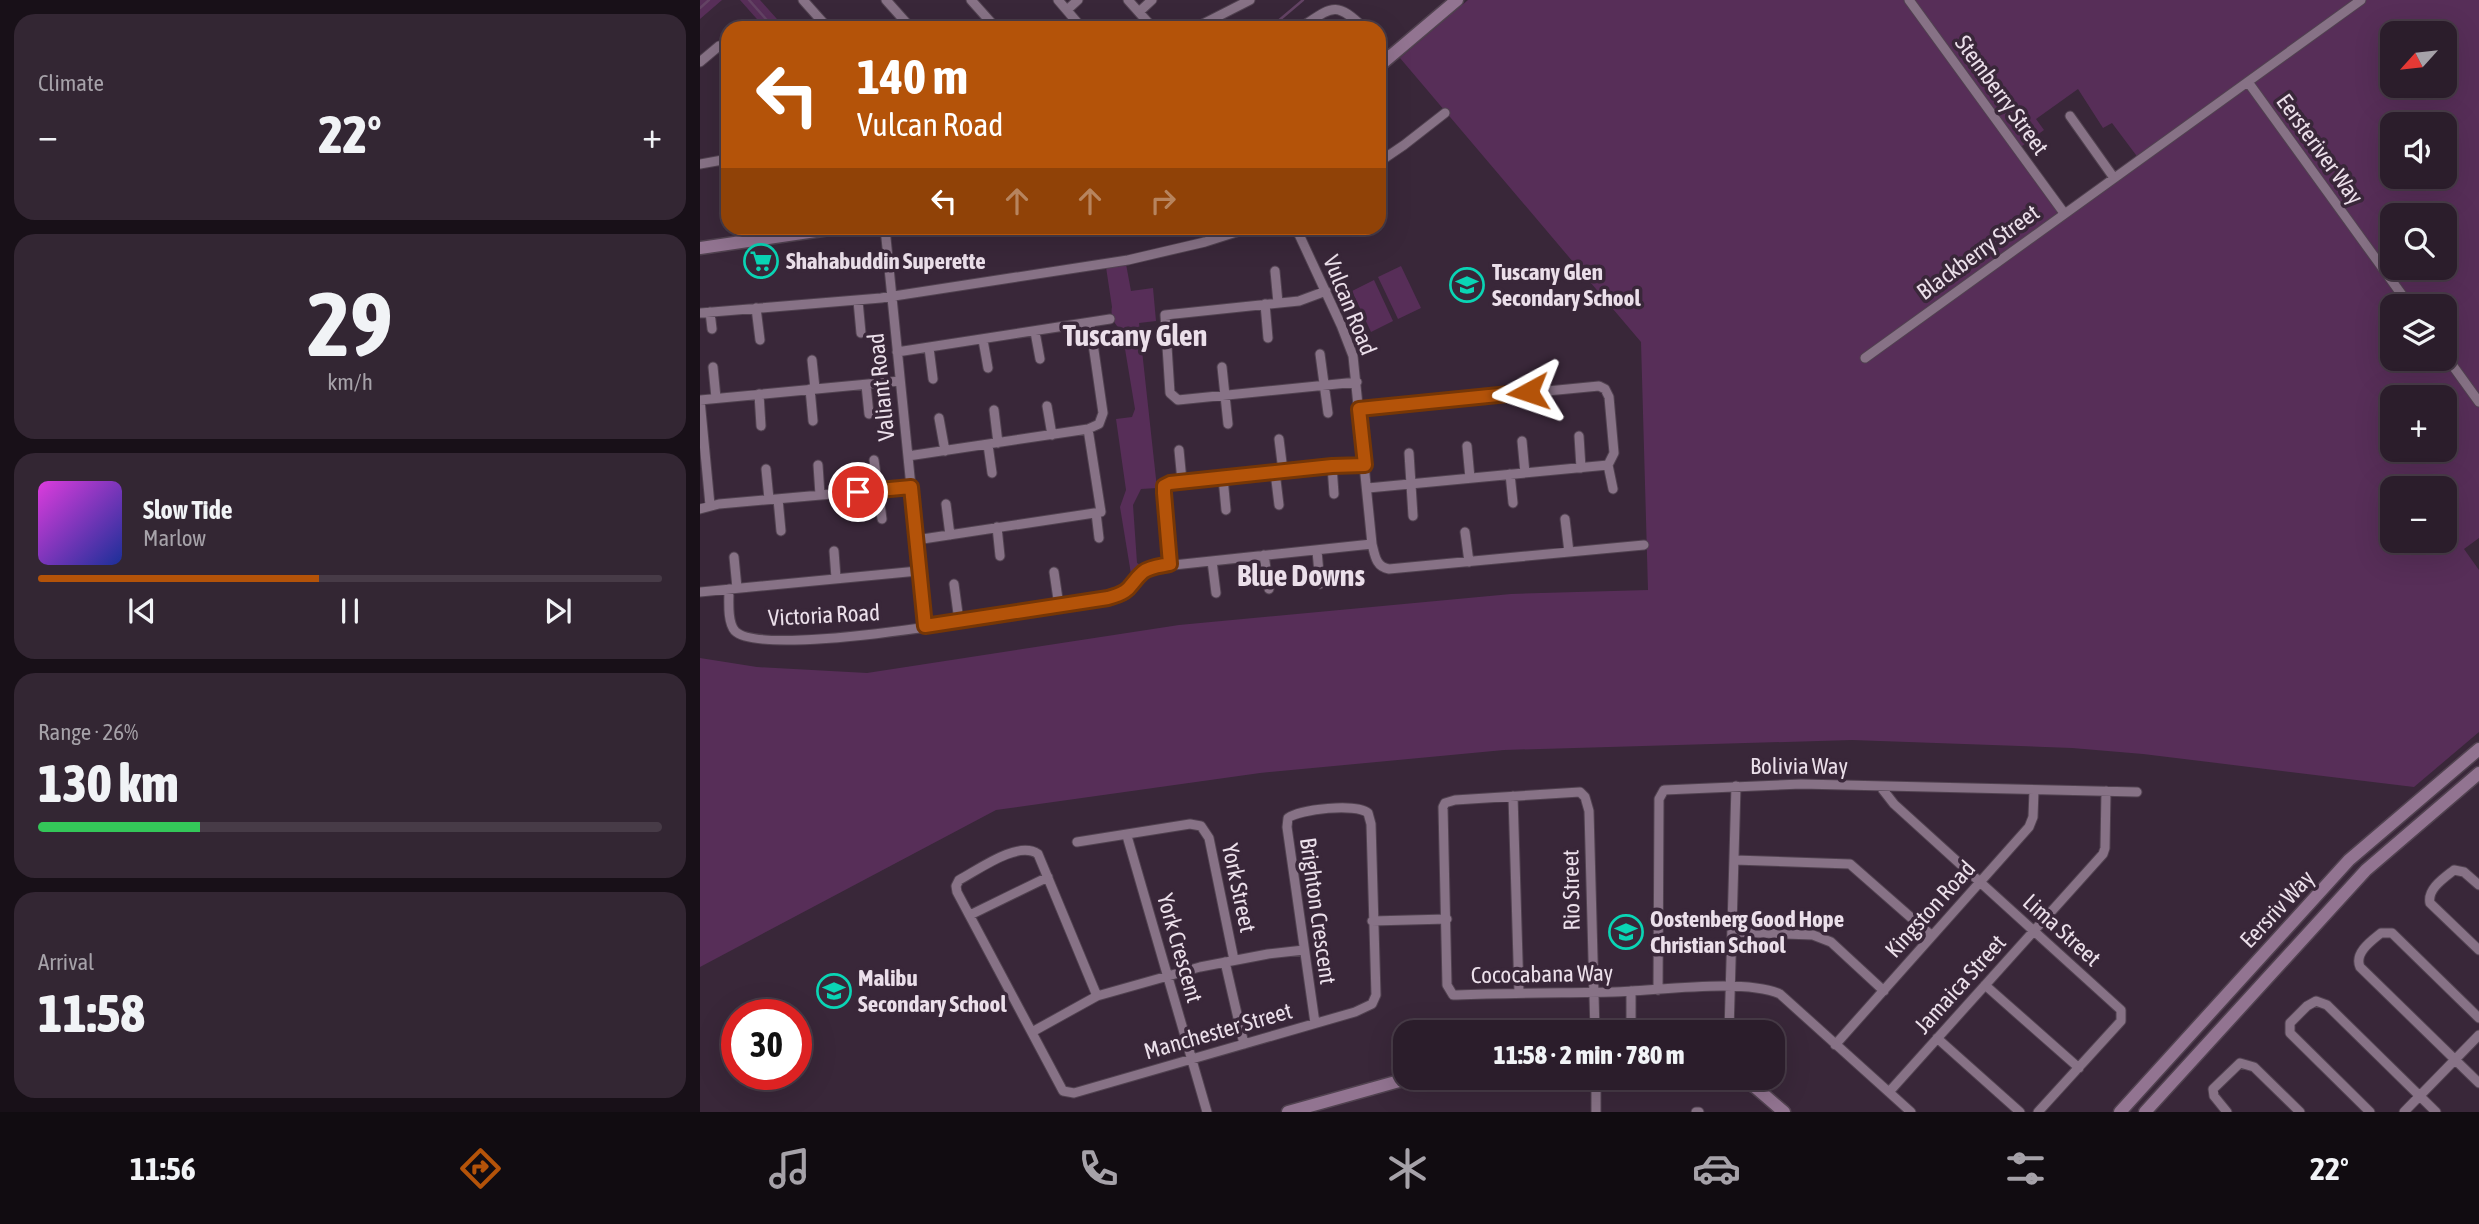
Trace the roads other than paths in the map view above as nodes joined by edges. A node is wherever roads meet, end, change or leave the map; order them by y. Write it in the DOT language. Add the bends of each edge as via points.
graph roads {
  1 [pos="803,0"];
  2 [pos="886,0"];
  3 [pos="971,0"];
  4 [pos="1058,0"];
  5 [pos="1078,0"];
  6 [pos="1128,0"];
  7 [pos="1152,0"];
  8 [pos="1250,0"];
  9 [pos="1457,0"];
  10 [pos="1909,0"];
  11 [pos="2361,0"];
  12 [pos="1067,10"];
  13 [pos="1139,12"];
  14 [pos="822,21"];
  15 [pos="905,21"];
  16 [pos="990,21"];
  17 [pos="1076,21"];
  18 [pos="1147,21"];
  19 [pos="1209,21"];
  20 [pos="1311,21"];
  21 [pos="1357,21"];
  22 [pos="721,46"];
  23 [pos="1386,60"];
  24 [pos="700,62"];
  25 [pos="2248,82"];
  26 [pos="1445,113"];
  27 [pos="2070,116"];
  28 [pos="1386,157"];
  29 [pos="721,160"];
  30 [pos="700,164"];
  31 [pos="2114,178"];
  32 [pos="2064,214"];
  33 [pos="788,235"];
  34 [pos="886,235"];
  35 [pos="1227,235"];
  36 [pos="1299,235"];
  37 [pos="700,248"];
  38 [pos="1275,271"];
  39 [pos="1326,291"];
  40 [pos="2401,294"];
  41 [pos="892,297"];
  42 [pos="858,301"];
  43 [pos="1278,303"];
  44 [pos="1265,304"];
  45 [pos="756,308"];
  46 [pos="705,313"];
  47 [pos="1110,319"];
  48 [pos="1090,323"];
  49 [pos="712,329"];
  50 [pos="1035,332"];
  51 [pos="861,333"];
  52 [pos="1268,338"];
  53 [pos="760,340"];
  54 [pos="983,340"];
  55 [pos="929,348"];
  56 [pos="897,352"];
  57 [pos="1320,354"];
  58 [pos="1865,358"];
  59 [pos="1041,359"];
  60 [pos="812,360"];
  61 [pos="713,367"];
  62 [pos="1222,367"];
  63 [pos="988,368"];
  64 [pos="2457,371"];
  65 [pos="933,379"];
  66 [pos="900,382"];
  67 [pos="1357,382"];
  68 [pos="866,385"];
  69 [pos="1324,387"];
  70 [pos="812,389"];
  71 [pos="759,394"];
  72 [pos="1224,396"];
  73 [pos="716,398"];
  74 [pos="700,400"];
  75 [pos="2479,402"];
  76 [pos="1046,407"];
  77 [pos="1359,409"];
  78 [pos="994,410"];
  79 [pos="1328,413"];
  80 [pos="869,414"];
  81 [pos="939,418"];
  82 [pos="813,421"];
  83 [pos="1228,424"];
  84 [pos="761,426"];
  85 [pos="1088,429"];
  86 [pos="1052,435"];
  87 [pos="1579,436"];
  88 [pos="1279,439"];
  89 [pos="1522,441"];
  90 [pos="993,444"];
  91 [pos="1467,446"];
  92 [pos="1179,450"];
  93 [pos="945,451"];
  94 [pos="1409,453"];
  95 [pos="703,455"];
  96 [pos="908,456"];
  97 [pos="874,460"];
  98 [pos="818,464"];
  99 [pos="1365,465"];
  100 [pos="1608,465"];
  101 [pos="1332,466"];
  102 [pos="1581,468"];
  103 [pos="766,469"];
  104 [pos="1279,472"];
  105 [pos="992,473"];
  106 [pos="1525,473"];
  107 [pos="1510,474"];
  108 [pos="1223,478"];
  109 [pos="1470,478"];
  110 [pos="1182,481"];
  111 [pos="1411,484"];
  112 [pos="911,487"];
  113 [pos="1368,488"];
  114 [pos="1613,489"];
  115 [pos="878,491"];
  116 [pos="1334,494"];
  117 [pos="820,495"];
  118 [pos="774,499"];
  119 [pos="1513,503"];
  120 [pos="946,504"];
  121 [pos="710,505"];
  122 [pos="1279,505"];
  123 [pos="700,509"];
  124 [pos="1226,510"];
  125 [pos="1096,513"];
  126 [pos="1413,516"];
  127 [pos="881,519"];
  128 [pos="1565,519"];
  129 [pos="997,527"];
  130 [pos="781,531"];
  131 [pos="1465,532"];
  132 [pos="950,535"];
  133 [pos="1099,538"];
  134 [pos="916,540"];
  135 [pos="1372,544"];
  136 [pos="1644,545"];
  137 [pos="834,551"];
  138 [pos="1317,551"];
  139 [pos="1569,552"];
  140 [pos="1264,555"];
  141 [pos="1000,556"];
  142 [pos="733,557"];
  143 [pos="1212,561"];
  144 [pos="1469,562"];
  145 [pos="1170,564"];
  146 [pos="918,571"];
  147 [pos="1054,572"];
  148 [pos="836,578"];
  149 [pos="954,584"];
  150 [pos="1320,584"];
  151 [pos="733,589"];
  152 [pos="1269,589"];
  153 [pos="700,592"];
  154 [pos="1216,593"];
  155 [pos="1059,606"];
  156 [pos="959,621"];
  157 [pos="925,626"];
  158 [pos="2479,749"];
  159 [pos="2479,773"];
  160 [pos="1736,786"];
  161 [pos="1880,786"];
  162 [pos="2035,790"];
  163 [pos="2106,791"];
  164 [pos="1580,792"];
  165 [pos="2137,792"];
  166 [pos="1513,796"];
  167 [pos="1127,836"];
  168 [pos="1077,842"];
  169 [pos="1734,860"];
  170 [pos="1048,877"];
  171 [pos="1980,882"];
  172 [pos="2479,885"];
  173 [pos="970,915"];
  174 [pos="1447,919"];
  175 [pos="1372,921"];
  176 [pos="2034,930"];
  177 [pos="1732,932"];
  178 [pos="1932,936"];
  179 [pos="1304,950"];
  180 [pos="2479,950"];
  181 [pos="1230,961"];
  182 [pos="1169,975"];
  183 [pos="1985,985"];
  184 [pos="1729,987"];
  185 [pos="1658,990"];
  186 [pos="1884,990"];
  187 [pos="1631,991"];
  188 [pos="1593,992"];
  189 [pos="1519,993"];
  190 [pos="1376,995"];
  191 [pos="1097,996"];
  192 [pos="2479,1018"];
  193 [pos="1594,1020"];
  194 [pos="1631,1020"];
  195 [pos="1729,1020"];
  196 [pos="1315,1023"];
  197 [pos="1032,1032"];
  198 [pos="2479,1035"];
  199 [pos="1937,1038"];
  200 [pos="1244,1044"];
  201 [pos="1835,1045"];
  202 [pos="1192,1058"];
  203 [pos="2455,1059"];
  204 [pos="2079,1068"];
  205 [pos="1393,1083"];
  206 [pos="2479,1083"];
  207 [pos="1596,1090"];
  208 [pos="1758,1090"];
  209 [pos="1889,1092"];
  210 [pos="2419,1096"];
  211 [pos="2223,1111"];
  212 [pos="1208,1112"];
  213 [pos="1287,1112"];
  214 [pos="1596,1112"];
  215 [pos="1783,1112"];
  216 [pos="1911,1112"];
  217 [pos="2020,1112"];
  218 [pos="2038,1112"];
  219 [pos="2120,1112"];
  220 [pos="2145,1112"];
  221 [pos="2300,1112"];
  222 [pos="2370,1112"];
  223 [pos="2404,1112"];
  224 [pos="2436,1112"];
  1 -- 14 [label="street"];
  2 -- 15 [label="street"];
  3 -- 16 [label="street"];
  4 -- 12 [label="street"];
  5 -- 12 [label="street"];
  6 -- 13 [label="street"];
  7 -- 13 [label="street"];
  8 -- 19 [label="street"];
  9 -- 23 [label="main road"];
  10 -- 32 [label="street, Stemberry Street"];
  11 -- 25 [label="street, Blackberry Street"];
  12 -- 17 [label="street"];
  13 -- 18 [label="street"];
  20 -- 21 [label="street" via="1335,6 1346,9"];
  22 -- 24 [label="street"];
  25 -- 31 [label="street, Blackberry Street"];
  25 -- 40 [label="street, Eersteriver Way"];
  26 -- 28 [label="street"];
  27 -- 31 [label="street"];
  29 -- 30 [label="street"];
  31 -- 32 [label="street, Blackberry Street"];
  32 -- 58 [label="street, Blackberry Street"];
  33 -- 37 [label="main road"];
  34 -- 41 [label="street, Valiant Road"];
  35 -- 41 [label="street" via="1128,260"];
  36 -- 39 [label="street, Vulcan Road"];
  38 -- 43 [label="street"];
  39 -- 43 [label="street" via="1305,300"];
  39 -- 67 [label="street, Vulcan Road" via="1349,343"];
  41 -- 42 [label="street"];
  41 -- 56 [label="street, Valiant Road"];
  42 -- 45 [label="street"];
  42 -- 51 [label="street"];
  43 -- 44 [label="street"];
  44 -- 52 [label="street"];
  44 -- 72 [label="street" via="1165,315 1171,396 1178,400"];
  45 -- 46 [label="street"];
  45 -- 53 [label="street"];
  46 -- 49 [label="street"];
  47 -- 48 [label="street"];
  48 -- 50 [label="street"];
  48 -- 85 [label="street" via="1103,413 1099,424"];
  50 -- 54 [label="street"];
  50 -- 59 [label="street"];
  54 -- 55 [label="street"];
  54 -- 63 [label="street"];
  55 -- 56 [label="street"];
  55 -- 65 [label="street"];
  56 -- 66 [label="street, Valiant Road"];
  57 -- 69 [label="street"];
  60 -- 70 [label="street"];
  61 -- 73 [label="street"];
  62 -- 72 [label="street"];
  64 -- 75 [label="street"];
  66 -- 68 [label="street"];
  66 -- 96 [label="street, Valiant Road"];
  67 -- 69 [label="street"];
  67 -- 77 [label="street, Vulcan Road"];
  68 -- 70 [label="street"];
  68 -- 80 [label="street"];
  69 -- 72 [label="street"];
  69 -- 79 [label="street"];
  70 -- 71 [label="street"];
  70 -- 82 [label="street"];
  71 -- 73 [label="street"];
  71 -- 84 [label="street"];
  72 -- 83 [label="street"];
  73 -- 74 [label="street"];
  74 -- 95 [label="street"];
  76 -- 86 [label="street"];
  77 -- 99 [label="street, Vulcan Road"];
  77 -- 100 [label="street" via="1599,386 1608,393 1610,408 1614,453"];
  78 -- 90 [label="street"];
  81 -- 93 [label="street"];
  85 -- 86 [label="street"];
  85 -- 125 [label="street" via="1101,512"];
  86 -- 90 [label="street"];
  87 -- 102 [label="street"];
  88 -- 104 [label="street"];
  89 -- 106 [label="street"];
  90 -- 93 [label="street"];
  90 -- 105 [label="street"];
  91 -- 109 [label="street"];
  92 -- 110 [label="street"];
  93 -- 96 [label="street"];
  94 -- 111 [label="street"];
  95 -- 121 [label="street"];
  96 -- 112 [label="street, Valiant Road"];
  97 -- 115 [label="street"];
  98 -- 117 [label="street"];
  99 -- 101 [label="street"];
  99 -- 113 [label="street, Vulcan Road"];
  100 -- 102 [label="street"];
  100 -- 114 [label="street"];
  101 -- 104 [label="street"];
  101 -- 116 [label="street"];
  102 -- 106 [label="street"];
  103 -- 118 [label="street"];
  104 -- 108 [label="street"];
  104 -- 122 [label="street"];
  106 -- 107 [label="street"];
  107 -- 109 [label="street"];
  107 -- 119 [label="street"];
  108 -- 110 [label="street"];
  108 -- 124 [label="street"];
  109 -- 111 [label="street"];
  110 -- 145 [label="street" via="1164,486"];
  111 -- 113 [label="street"];
  111 -- 126 [label="street"];
  112 -- 115 [label="street"];
  112 -- 134 [label="street, Valiant Road"];
  113 -- 135 [label="street, Vulcan Road"];
  115 -- 117 [label="street"];
  115 -- 127 [label="street"];
  117 -- 118 [label="street"];
  118 -- 121 [label="street"];
  118 -- 130 [label="street"];
  120 -- 132 [label="street"];
  121 -- 123 [label="street"];
  125 -- 129 [label="street"];
  125 -- 133 [label="street"];
  128 -- 139 [label="street"];
  129 -- 132 [label="street"];
  129 -- 141 [label="street"];
  131 -- 144 [label="street"];
  132 -- 134 [label="street"];
  134 -- 146 [label="street, Valiant Road"];
  135 -- 138 [label="street, Victoria Road"];
  135 -- 144 [label="street, Vulcan Road" via="1380,566 1390,569"];
  136 -- 139 [label="street"];
  137 -- 148 [label="street"];
  138 -- 140 [label="street, Victoria Road"];
  138 -- 150 [label="street"];
  139 -- 144 [label="street"];
  140 -- 143 [label="street, Victoria Road"];
  140 -- 152 [label="street"];
  142 -- 151 [label="street"];
  143 -- 145 [label="street, Victoria Road"];
  143 -- 154 [label="street"];
  145 -- 155 [label="street, Victoria Road" via="1143,572 1130,589 1118,595"];
  146 -- 148 [label="street"];
  146 -- 157 [label="street, Valiant Road"];
  147 -- 155 [label="street"];
  148 -- 151 [label="street"];
  149 -- 156 [label="street"];
  151 -- 153 [label="street"];
  151 -- 157 [label="street, Victoria Road" via="732,627 748,637 817,639"];
  155 -- 156 [label="street, Victoria Road"];
  156 -- 157 [label="street, Victoria Road"];
  158 -- 219 [label="main road, Eersriv Way" via="2349,860"];
  159 -- 220 [label="main road, Eersriv Way" via="2366,870"];
  160 -- 161 [label="street, Bolivia Way"];
  160 -- 169 [label="street"];
  160 -- 185 [label="street, Bolivia Way" via="1661,792"];
  161 -- 162 [label="street, Bolivia Way"];
  161 -- 171 [label="street, Lima Street"];
  162 -- 163 [label="street, Bolivia Way"];
  162 -- 171 [label="street, Kingston Road" via="2029,827"];
  163 -- 165 [label="street, Bolivia Way"];
  163 -- 176 [label="street, Jamaica Street" via="2104,851"];
  164 -- 166 [label="street, Cococabana Way"];
  164 -- 188 [label="street, Rio Street" via="1589,811"];
  166 -- 174 [label="street, Cococabana Way" via="1451,800 1443,807"];
  166 -- 189 [label="street"];
  167 -- 168 [label="street, York Street"];
  167 -- 181 [label="street, York Street" via="1190,824 1205,829"];
  167 -- 182 [label="street, York Crescent"];
  169 -- 177 [label="street"];
  169 -- 178 [label="street" via="1850,864"];
  170 -- 173 [label="street"];
  170 -- 173 [label="street" via="1032,850 1008,854 959,880 956,889"];
  170 -- 191 [label="street"];
  171 -- 176 [label="street, Lima Street"];
  171 -- 178 [label="street, Kingston Road"];
  172 -- 180 [label="street" via="2465,872 2454,870 2428,897"];
  173 -- 197 [label="street"];
  174 -- 175 [label="street"];
  174 -- 189 [label="street, Cococabana Way" via="1450,991 1457,996"];
  175 -- 179 [label="street, Brighton Crescent" via="1368,813 1357,807 1294,814 1287,827"];
  175 -- 190 [label="street, Brighton Crescent"];
  176 -- 183 [label="street, Jamaica Street"];
  176 -- 204 [label="street, Lima Street" via="2122,1010 2121,1021"];
  177 -- 184 [label="street"];
  177 -- 186 [label="street" via="1822,937"];
  178 -- 186 [label="street, Kingston Road"];
  179 -- 181 [label="street"];
  179 -- 196 [label="street, Brighton Crescent"];
  181 -- 182 [label="street"];
  181 -- 200 [label="street, York Street"];
  182 -- 191 [label="street"];
  182 -- 202 [label="street, York Crescent"];
  183 -- 199 [label="street, Jamaica Street"];
  183 -- 204 [label="street"];
  184 -- 185 [label="street, Cococabana Way"];
  184 -- 195 [label="street"];
  184 -- 201 [label="street, Cococabana Way" via="1780,994"];
  185 -- 187 [label="street, Cococabana Way"];
  186 -- 201 [label="street, Kingston Road"];
  187 -- 188 [label="street, Cococabana Way"];
  187 -- 194 [label="street"];
  188 -- 189 [label="street, Cococabana Way"];
  188 -- 193 [label="street, Rio Street"];
  190 -- 196 [label="street, Manchester Street" via="1368,1007"];
  191 -- 197 [label="street"];
  192 -- 203 [label="street" via="2392,933 2381,933 2359,954 2360,967"];
  196 -- 200 [label="street, Manchester Street"];
  197 -- 202 [label="street, Manchester Street" via="1063,1091 1074,1093"];
  198 -- 203 [label="street"];
  199 -- 209 [label="street, Jamaica Street"];
  199 -- 217 [label="street"];
  200 -- 202 [label="street, Manchester Street"];
  201 -- 209 [label="street, Cococabana Way"];
  202 -- 212 [label="street, York Crescent"];
  203 -- 206 [label="street"];
  203 -- 210 [label="street"];
  204 -- 218 [label="street, Lima Street"];
  205 -- 213 [label="main road"];
  207 -- 214 [label="street"];
  208 -- 215 [label="main road"];
  209 -- 216 [label="street, Cococabana Way"];
  210 -- 222 [label="street" via="2327,1005 2312,1002 2291,1023 2290,1034"];
  210 -- 223 [label="street"];
  210 -- 224 [label="street"];
  211 -- 221 [label="street" via="2214,1096 2216,1085 2235,1065 2246,1063"];
}
